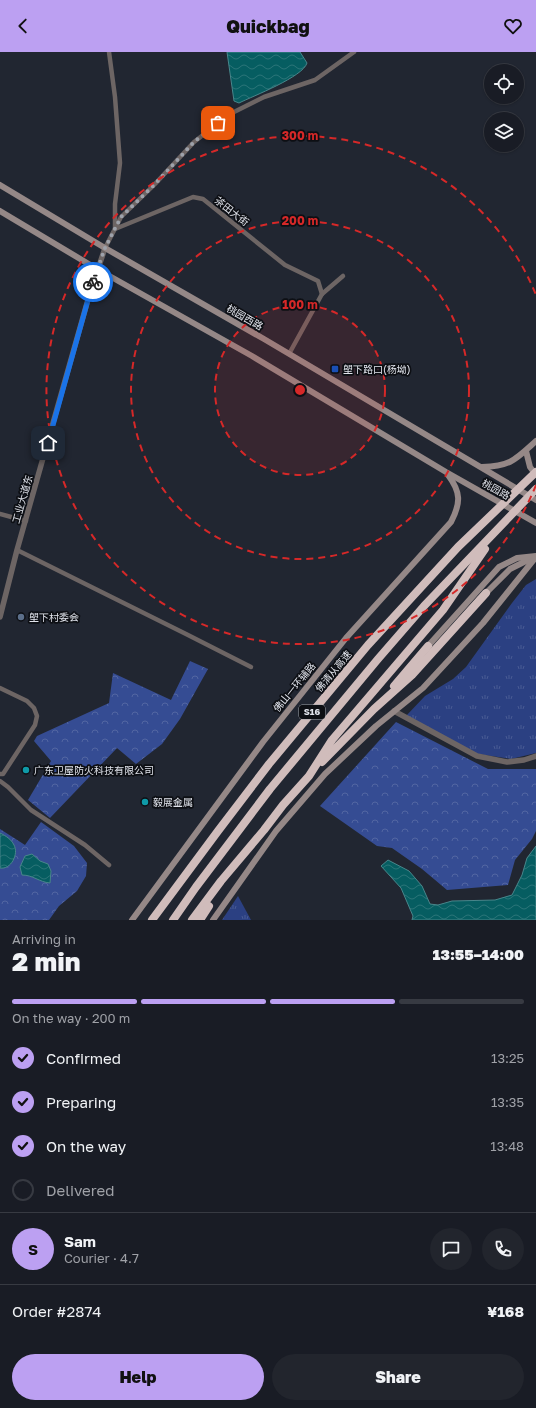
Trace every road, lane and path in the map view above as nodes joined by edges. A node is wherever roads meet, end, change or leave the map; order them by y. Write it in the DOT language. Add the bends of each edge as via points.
graph roads {
  1 [pos="109,52"];
  2 [pos="354,52"];
  3 [pos="0,185"];
  4 [pos="0,211"];
  5 [pos="115,229"];
  6 [pos="105,248"];
  7 [pos="97,269"];
  8 [pos="343,276"];
  9 [pos="322,294"];
  10 [pos="289,354"];
  11 [pos="536,441"];
  12 [pos="526,451"];
  13 [pos="480,467"];
  14 [pos="446,472"];
  15 [pos="536,473"];
  16 [pos="536,489"];
  17 [pos="536,500"];
  18 [pos="0,514"];
  19 [pos="26,520"];
  20 [pos="536,523"];
  21 [pos="499,528"];
  22 [pos="17,550"];
  23 [pos="536,556"];
  24 [pos="486,593"];
  25 [pos="0,617"];
  26 [pos="428,646"];
  27 [pos="251,667"];
  28 [pos="0,688"];
  29 [pos="374,709"];
  30 [pos="394,711"];
  31 [pos="536,756"];
  32 [pos="0,774"];
  33 [pos="309,776"];
  34 [pos="0,781"];
  35 [pos="242,857"];
  36 [pos="109,865"];
  37 [pos="132,920"];
  38 [pos="152,920"];
  39 [pos="173,920"];
  40 [pos="192,920"];
  41 [pos="200,920"];
  42 [pos="213,920"];
  1 -- 5 [label="street" via="120,163"];
  2 -- 5 [label="street" via="315,80 264,97 230,114 194,142 121,217"];
  3 -- 6 [label="main road, 桃园西路"];
  4 -- 7 [label="main road"];
  5 -- 6 [label="street"];
  5 -- 9 [label="street, 茶田大街" via="193,197 203,199 285,265 318,282"];
  6 -- 7 [label="street, 工业大道东"];
  6 -- 10 [label="main road, 桃园西路"];
  7 -- 14 [label="main road" via="252,356"];
  7 -- 19 [label="street, 工业大道东"];
  8 -- 9 [label="street"];
  9 -- 10 [label="street"];
  10 -- 13 [label="main road, 桃园西路"];
  11 -- 12 [label="main road"];
  12 -- 13 [label="main road" via="510,463"];
  12 -- 15 [label="main road" via="530,467"];
  13 -- 17 [label="main road, 桃园路"];
  14 -- 20 [label="main road, 桃园路"];
  14 -- 37 [label="main road, 佛山一环辅路" via="454,483 459,502 451,522 346,638 263,742"];
  15 -- 38 [label="highway, 佛清从高速 / S16" via="458,547 382,628 304,720"];
  16 -- 21 [label="highway, S16"];
  18 -- 19 [label="street"];
  19 -- 22 [label="street, 工业大道东"];
  21 -- 33 [label="highway" via="443,610 332,740"];
  21 -- 39 [label="highway, S16" via="398,635 306,744"];
  22 -- 25 [label="street, 工业大道东"];
  22 -- 27 [label="street"];
  23 -- 24 [label="main road" via="510,569"];
  23 -- 26 [label="main road" via="517,558 498,567"];
  23 -- 30 [label="main road" via="483,623 423,688"];
  24 -- 29 [label="highway" via="412,675"];
  26 -- 29 [label="highway"];
  28 -- 32 [label="street" via="27,701 37,716 35,725 3,774"];
  29 -- 33 [label="highway"];
  30 -- 31 [label="street" via="477,756 508,762"];
  30 -- 42 [label="main road" via="326,774 281,825"];
  33 -- 35 [label="highway"];
  34 -- 36 [label="street" via="31,810 85,845"];
  35 -- 40 [label="highway"];
  35 -- 41 [label="highway"];
}
